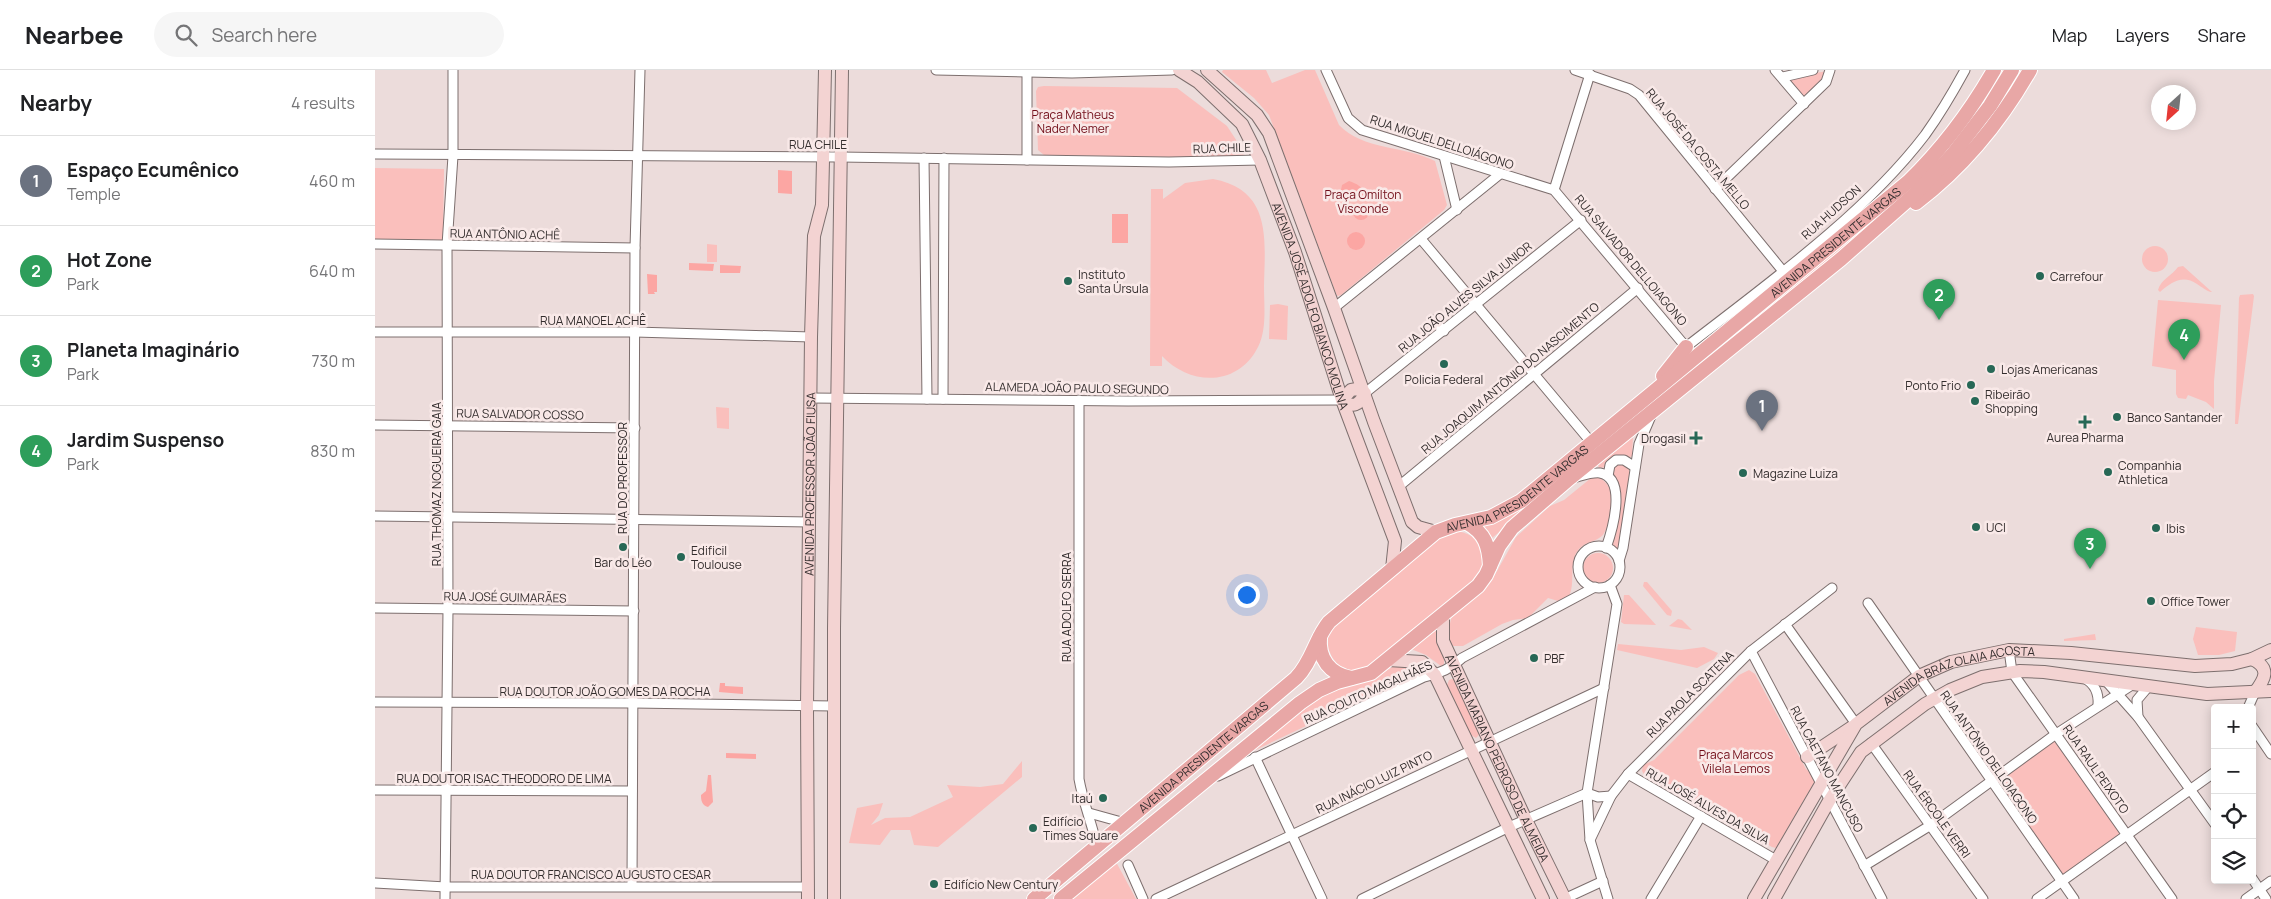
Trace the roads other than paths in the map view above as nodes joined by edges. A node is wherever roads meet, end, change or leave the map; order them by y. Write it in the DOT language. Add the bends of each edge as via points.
graph roads {
  1 [pos="453,70"];
  2 [pos="640,70"];
  3 [pos="825,70"];
  4 [pos="842,70"];
  5 [pos="936,70"];
  6 [pos="1172,70"];
  7 [pos="1179,70"];
  8 [pos="1207,70"];
  9 [pos="1326,70"];
  10 [pos="1575,70"];
  11 [pos="1775,70"];
  12 [pos="1813,70"];
  13 [pos="1830,70"];
  14 [pos="1965,70"];
  15 [pos="1994,70"];
  16 [pos="2011,70"];
  17 [pos="2030,70"];
  18 [pos="1027,71"];
  19 [pos="1589,74"];
  20 [pos="1783,77"];
  21 [pos="1804,104"];
  22 [pos="375,154"];
  23 [pos="453,156"];
  24 [pos="639,156"];
  25 [pos="1444,156"];
  26 [pos="823,157"];
  27 [pos="840,157"];
  28 [pos="924,158"];
  29 [pos="944,158"];
  30 [pos="1027,160"];
  31 [pos="1260,160"];
  32 [pos="1500,174"];
  33 [pos="1715,189"];
  34 [pos="1554,190"];
  35 [pos="1457,210"];
  36 [pos="1581,220"];
  37 [pos="1866,235"];
  38 [pos="1421,239"];
  39 [pos="375,244"];
  40 [pos="447,245"];
  41 [pos="1311,246"];
  42 [pos="635,248"];
  43 [pos="1295,252"];
  44 [pos="1783,270"];
  45 [pos="1638,288"];
  46 [pos="1477,305"];
  47 [pos="1334,308"];
  48 [pos="1433,320"];
  49 [pos="1444,331"];
  50 [pos="375,332"];
  51 [pos="635,332"];
  52 [pos="448,333"];
  53 [pos="811,337"];
  54 [pos="1686,348"];
  55 [pos="1534,376"];
  56 [pos="1365,393"];
  57 [pos="811,398"];
  58 [pos="838,399"];
  59 [pos="927,399"];
  60 [pos="943,399"];
  61 [pos="1079,400"];
  62 [pos="1343,400"];
  63 [pos="1640,403"];
  64 [pos="1653,412"];
  65 [pos="375,425"];
  66 [pos="449,425"];
  67 [pos="635,428"];
  68 [pos="1591,442"];
  69 [pos="1635,468"];
  70 [pos="1608,476"];
  71 [pos="1570,478"];
  72 [pos="1398,487"];
  73 [pos="375,516"];
  74 [pos="448,517"];
  75 [pos="634,520"];
  76 [pos="810,522"];
  77 [pos="1467,523"];
  78 [pos="1437,532"];
  79 [pos="1606,548"];
  80 [pos="1619,561"];
  81 [pos="1490,566"];
  82 [pos="1392,569"];
  83 [pos="1610,585"];
  84 [pos="1595,587"];
  85 [pos="1832,588"];
  86 [pos="1868,603"];
  87 [pos="375,608"];
  88 [pos="449,609"];
  89 [pos="634,611"];
  90 [pos="1443,615"];
  91 [pos="1785,624"];
  92 [pos="1321,634"];
  93 [pos="2009,650"];
  94 [pos="2271,650"];
  95 [pos="1751,651"];
  96 [pos="2252,659"];
  97 [pos="1388,660"];
  98 [pos="1454,666"];
  99 [pos="2012,672"];
  100 [pos="1435,675"];
  101 [pos="1919,676"];
  102 [pos="2081,677"];
  103 [pos="1352,678"];
  104 [pos="2106,681"];
  105 [pos="2132,685"];
  106 [pos="2148,687"];
  107 [pos="1604,688"];
  108 [pos="2271,691"];
  109 [pos="2255,692"];
  110 [pos="2117,694"];
  111 [pos="1933,700"];
  112 [pos="375,702"];
  113 [pos="633,703"];
  114 [pos="447,704"];
  115 [pos="2250,704"];
  116 [pos="2098,705"];
  117 [pos="834,706"];
  118 [pos="807,707"];
  119 [pos="2138,717"];
  120 [pos="1856,724"];
  121 [pos="2256,732"];
  122 [pos="2056,734"];
  123 [pos="2260,738"];
  124 [pos="1489,741"];
  125 [pos="2256,741"];
  126 [pos="1871,743"];
  127 [pos="1471,750"];
  128 [pos="2271,754"];
  129 [pos="1255,757"];
  130 [pos="1807,757"];
  131 [pos="1628,774"];
  132 [pos="2211,775"];
  133 [pos="1991,781"];
  134 [pos="1820,784"];
  135 [pos="1200,785"];
  136 [pos="375,790"];
  137 [pos="632,790"];
  138 [pos="2191,790"];
  139 [pos="446,791"];
  140 [pos="1587,793"];
  141 [pos="1611,796"];
  142 [pos="1829,801"];
  143 [pos="1089,813"];
  144 [pos="1701,816"];
  145 [pos="2211,818"];
  146 [pos="1526,820"];
  147 [pos="1125,823"];
  148 [pos="1931,825"];
  149 [pos="1509,828"];
  150 [pos="2127,835"];
  151 [pos="1292,836"];
  152 [pos="1590,840"];
  153 [pos="1097,846"];
  154 [pos="1776,860"];
  155 [pos="1129,865"];
  156 [pos="1864,866"];
  157 [pos="1603,881"];
  158 [pos="2062,881"];
  159 [pos="2271,881"];
  160 [pos="375,883"];
  161 [pos="2256,884"];
  162 [pos="632,886"];
  163 [pos="446,887"];
  164 [pos="2260,889"];
  165 [pos="1877,890"];
  166 [pos="807,893"];
  167 [pos="445,899"];
  168 [pos="834,899"];
  169 [pos="1033,899"];
  170 [pos="1061,899"];
  171 [pos="1143,899"];
  172 [pos="1156,899"];
  173 [pos="1322,899"];
  174 [pos="1362,899"];
  175 [pos="1543,899"];
  176 [pos="1565,899"];
  177 [pos="1608,899"];
  178 [pos="1651,899"];
  179 [pos="1753,899"];
  180 [pos="1773,899"];
  181 [pos="1872,899"];
  182 [pos="1882,899"];
  183 [pos="1983,899"];
  184 [pos="2037,899"];
  185 [pos="2074,899"];
  186 [pos="2172,899"];
  187 [pos="2246,899"];
  188 [pos="2266,899"];
  1 -- 23 [label="street, RUA THOMAZ NOGUEIRA GAIA"];
  2 -- 24 [label="street, RUA DO PROFESSOR"];
  3 -- 26 [label="main road, AVENIDA PROFESSOR JOÃO FIUSA"];
  4 -- 27 [label="main road"];
  5 -- 18 [label="street"];
  6 -- 18 [label="street"];
  7 -- 31 [label="main road, AVENIDA JOSÉ ADOLFO BIANCO MOLINA" via="1198,82 1242,124"];
  8 -- 41 [label="main road, AVENIDA JOSÉ ADOLFO BIANCO MOLINA" via="1257,115 1269,134"];
  9 -- 25 [label="street, RUA MIGUEL DELLOIÁGONO" via="1354,125"];
  10 -- 19 [label="street, RUA JOSÉ DA COSTA MELLO"];
  11 -- 20 [label="street"];
  12 -- 20 [label="street"];
  13 -- 21 [label="street" via="1826,82"];
  14 -- 44 [label="street, RUA HUDSON" via="1950,98 1899,166 1838,225"];
  15 -- 63 [label="main road, AVENIDA PRESIDENTE VARGAS" via="1945,144 1908,182"];
  16 -- 37 [label="main road, AVENIDA PRESIDENTE VARGAS" via="1990,106 1953,154 1917,192"];
  17 -- 37 [label="main road" via="1991,129 1963,160 1932,191 1873,236"];
  18 -- 30 [label="street"];
  19 -- 33 [label="street, RUA JOSÉ DA COSTA MELLO" via="1630,89 1639,96"];
  19 -- 34 [label="street"];
  20 -- 21 [label="street"];
  21 -- 33 [label="street"];
  22 -- 23 [label="street, RUA CHILE"];
  23 -- 24 [label="street, RUA CHILE"];
  23 -- 40 [label="street, RUA THOMAZ NOGUEIRA GAIA"];
  24 -- 26 [label="street, RUA CHILE"];
  24 -- 42 [label="street, RUA DO PROFESSOR"];
  25 -- 32 [label="street, RUA MIGUEL DELLOIÁGONO"];
  25 -- 35 [label="street"];
  26 -- 27 [label="street, RUA CHILE"];
  26 -- 53 [label="main road, AVENIDA PROFESSOR JOÃO FIUSA" via="822,205 814,236"];
  27 -- 28 [label="street, RUA CHILE"];
  27 -- 58 [label="main road"];
  28 -- 29 [label="street, RUA CHILE"];
  28 -- 59 [label="street"];
  29 -- 30 [label="street, RUA CHILE"];
  29 -- 60 [label="street"];
  30 -- 31 [label="street, RUA CHILE"];
  31 -- 43 [label="main road, AVENIDA JOSÉ ADOLFO BIANCO MOLINA"];
  32 -- 34 [label="street, RUA MIGUEL DELLOIÁGONO"];
  32 -- 35 [label="street"];
  33 -- 44 [label="street, RUA JOSÉ DA COSTA MELLO"];
  34 -- 36 [label="street, RUA SALVADOR DELLOIAGONO"];
  35 -- 38 [label="street"];
  36 -- 45 [label="street, RUA SALVADOR DELLOIAGONO"];
  36 -- 46 [label="street, RUA JOÃO ALVES SILVA JUNIOR"];
  37 -- 64 [label="main road, AVENIDA PRESIDENTE VARGAS"];
  38 -- 46 [label="street"];
  38 -- 47 [label="street"];
  39 -- 40 [label="street, RUA ANTÔNIO ACHÊ"];
  40 -- 42 [label="street, RUA ANTÔNIO ACHÊ"];
  40 -- 52 [label="street, RUA THOMAZ NOGUEIRA GAIA"];
  41 -- 43 [label="main road"];
  41 -- 47 [label="main road, AVENIDA JOSÉ ADOLFO BIANCO MOLINA"];
  42 -- 51 [label="street, RUA DO PROFESSOR"];
  43 -- 62 [label="main road, AVENIDA JOSÉ ADOLFO BIANCO MOLINA"];
  44 -- 54 [label="street, RUA HUDSON"];
  45 -- 54 [label="street, RUA SALVADOR DELLOIAGONO"];
  45 -- 55 [label="street, RUA JOAQUIM ANTÔNIO DO NASCIMENTO"];
  46 -- 49 [label="street, RUA JOÃO ALVES SILVA JUNIOR"];
  46 -- 55 [label="street"];
  47 -- 56 [label="main road, AVENIDA JOSÉ ADOLFO BIANCO MOLINA"];
  48 -- 49 [label="street"];
  49 -- 56 [label="street, RUA JOÃO ALVES SILVA JUNIOR"];
  50 -- 52 [label="street, RUA MANOEL ACHÊ"];
  51 -- 52 [label="street, RUA MANOEL ACHÊ"];
  51 -- 53 [label="street, RUA MANOEL ACHÊ"];
  51 -- 67 [label="street, RUA DO PROFESSOR"];
  52 -- 66 [label="street, RUA THOMAZ NOGUEIRA GAIA"];
  53 -- 57 [label="main road, AVENIDA PROFESSOR JOÃO FIUSA"];
  54 -- 63 [label="main road"];
  55 -- 68 [label="street"];
  55 -- 72 [label="street, RUA JOAQUIM ANTÔNIO DO NASCIMENTO"];
  56 -- 62 [label="main road" via="1351,390"];
  56 -- 72 [label="main road, AVENIDA JOSÉ ADOLFO BIANCO MOLINA"];
  57 -- 58 [label="street, ALAMEDA JOÃO PAULO SEGUNDO"];
  57 -- 76 [label="main road, AVENIDA PROFESSOR JOÃO FIUSA"];
  58 -- 59 [label="street, ALAMEDA JOÃO PAULO SEGUNDO"];
  58 -- 117 [label="main road"];
  59 -- 60 [label="street, ALAMEDA JOÃO PAULO SEGUNDO"];
  60 -- 61 [label="street, ALAMEDA JOÃO PAULO SEGUNDO"];
  61 -- 62 [label="street, ALAMEDA JOÃO PAULO SEGUNDO"];
  61 -- 143 [label="street, RUA ADOLFO SERRA" via="1079,779"];
  62 -- 82 [label="main road, AVENIDA JOSÉ ADOLFO BIANCO MOLINA" via="1395,541"];
  63 -- 68 [label="main road, AVENIDA PRESIDENTE VARGAS"];
  64 -- 69 [label="street" via="1643,432"];
  64 -- 71 [label="main road, AVENIDA PRESIDENTE VARGAS"];
  65 -- 66 [label="street, RUA SALVADOR COSSO"];
  66 -- 67 [label="street, RUA SALVADOR COSSO"];
  66 -- 74 [label="street, RUA THOMAZ NOGUEIRA GAIA"];
  67 -- 75 [label="street, RUA DO PROFESSOR"];
  68 -- 77 [label="main road, AVENIDA PRESIDENTE VARGAS" via="1521,501 1491,517"];
  69 -- 70 [label="street" via="1624,460 1616,460 1610,466"];
  69 -- 80 [label="street"];
  70 -- 71 [label="street" via="1599,473"];
  70 -- 79 [label="street" via="1617,494"];
  71 -- 81 [label="main road, AVENIDA PRESIDENTE VARGAS" via="1512,528"];
  72 -- 78 [label="main road, AVENIDA JOSÉ ADOLFO BIANCO MOLINA" via="1412,522"];
  73 -- 74 [label="street"];
  74 -- 75 [label="street"];
  74 -- 88 [label="street, RUA THOMAZ NOGUEIRA GAIA"];
  75 -- 76 [label="street"];
  75 -- 89 [label="street, RUA DO PROFESSOR"];
  76 -- 118 [label="main road, AVENIDA PROFESSOR JOÃO FIUSA"];
  77 -- 78 [label="main road, AVENIDA PRESIDENTE VARGAS"];
  77 -- 81 [label="main road" via="1486,541"];
  78 -- 82 [label="main road, AVENIDA PRESIDENTE VARGAS"];
  79 -- 80 [label="street"];
  79 -- 84 [label="street" via="1587,550 1579,562 1580,575 1588,585"];
  80 -- 83 [label="street" via="1618,575"];
  81 -- 90 [label="main road, AVENIDA PRESIDENTE VARGAS" via="1478,586"];
  82 -- 92 [label="main road, AVENIDA PRESIDENTE VARGAS" via="1336,616"];
  83 -- 84 [label="street"];
  83 -- 107 [label="street" via="1617,604"];
  84 -- 98 [label="street, RUA COUTO MAGALHÃES" via="1462,658"];
  85 -- 91 [label="street, RUA PAOLA SCATENA"];
  86 -- 101 [label="street, RUA ANTÔNIO DELLOIAGONO"];
  87 -- 88 [label="street, RUA JOSÉ GUIMARÃES"];
  88 -- 89 [label="street, RUA JOSÉ GUIMARÃES"];
  88 -- 114 [label="street, RUA THOMAZ NOGUEIRA GAIA"];
  89 -- 113 [label="street, RUA DO PROFESSOR"];
  90 -- 97 [label="main road, AVENIDA PRESIDENTE VARGAS"];
  90 -- 98 [label="main road, AVENIDA MARIANO PEDROSO DE ALMEIDA" via="1443,641"];
  91 -- 95 [label="street, RUA PAOLA SCATENA"];
  91 -- 120 [label="street"];
  92 -- 103 [label="main road" via="1320,648 1325,663 1337,674"];
  92 -- 147 [label="main road, AVENIDA PRESIDENTE VARGAS" via="1305,668 1296,678"];
  93 -- 96 [label="main road, AVENIDA BRÁZ OLAIA ACOSTA" via="2195,666 2233,664"];
  93 -- 99 [label="street, RUA RAUL PEIXOTO"];
  93 -- 101 [label="main road, AVENIDA BRÁZ OLAIA ACOSTA" via="1951,662"];
  94 -- 96 [label="main road, AVENIDA BRÁZ OLAIA ACOSTA"];
  95 -- 130 [label="street, RUA CAETANO MANCUSO"];
  95 -- 131 [label="street, RUA PAOLA SCATENA"];
  96 -- 109 [label="main road" via="2261,663 2265,670 2263,681"];
  97 -- 100 [label="main road, AVENIDA MARIANO PEDROSO DE ALMEIDA" via="1421,662"];
  97 -- 103 [label="main road, AVENIDA PRESIDENTE VARGAS" via="1371,673"];
  98 -- 100 [label="street, RUA COUTO MAGALHÃES"];
  98 -- 124 [label="main road, AVENIDA MARIANO PEDROSO DE ALMEIDA"];
  99 -- 102 [label="main road, AVENIDA BRÁZ OLAIA ACOSTA"];
  99 -- 111 [label="main road, AVENIDA BRÁZ OLAIA ACOSTA" via="1982,677"];
  99 -- 122 [label="street, RUA RAUL PEIXOTO"];
  100 -- 127 [label="main road, AVENIDA MARIANO PEDROSO DE ALMEIDA"];
  100 -- 129 [label="street, RUA COUTO MAGALHÃES" via="1424,677"];
  101 -- 111 [label="street, RUA ANTÔNIO DELLOIAGONO"];
  101 -- 120 [label="main road, AVENIDA BRÁZ OLAIA ACOSTA"];
  102 -- 104 [label="main road, AVENIDA BRÁZ OLAIA ACOSTA"];
  102 -- 116 [label="street" via="2094,686"];
  103 -- 135 [label="main road, AVENIDA PRESIDENTE VARGAS" via="1319,690 1300,703"];
  104 -- 105 [label="main road, AVENIDA BRÁZ OLAIA ACOSTA"];
  104 -- 110 [label="street"];
  105 -- 106 [label="main road, AVENIDA BRÁZ OLAIA ACOSTA"];
  105 -- 110 [label="street"];
  106 -- 109 [label="main road, AVENIDA BRÁZ OLAIA ACOSTA" via="2207,694"];
  106 -- 119 [label="street" via="2137,700"];
  107 -- 124 [label="street, RUA INÁCIO LUIZ PINTO"];
  107 -- 140 [label="street"];
  108 -- 109 [label="main road, AVENIDA BRÁZ OLAIA ACOSTA"];
  109 -- 115 [label="street"];
  110 -- 116 [label="street"];
  110 -- 119 [label="street"];
  111 -- 126 [label="main road, AVENIDA BRÁZ OLAIA ACOSTA"];
  111 -- 133 [label="street, RUA ANTÔNIO DELLOIAGONO"];
  112 -- 114 [label="street, RUA DOUTOR JOÃO GOMES DA ROCHA"];
  113 -- 114 [label="street, RUA DOUTOR JOÃO GOMES DA ROCHA"];
  113 -- 118 [label="street, RUA DOUTOR JOÃO GOMES DA ROCHA"];
  113 -- 137 [label="street, RUA DO PROFESSOR"];
  114 -- 139 [label="street, RUA THOMAZ NOGUEIRA GAIA"];
  116 -- 122 [label="street"];
  117 -- 118 [label="street, RUA DOUTOR JOÃO GOMES DA ROCHA"];
  117 -- 168 [label="main road"];
  118 -- 166 [label="main road, AVENIDA PROFESSOR JOÃO FIUSA"];
  119 -- 138 [label="street"];
  120 -- 130 [label="main road"];
  120 -- 134 [label="main road, AVENIDA BRÁZ OLAIA ACOSTA"];
  121 -- 123 [label="street"];
  122 -- 133 [label="street"];
  122 -- 150 [label="street, RUA RAUL PEIXOTO"];
  123 -- 125 [label="street"];
  123 -- 128 [label="street"];
  124 -- 127 [label="street, RUA INÁCIO LUIZ PINTO"];
  124 -- 146 [label="main road, AVENIDA MARIANO PEDROSO DE ALMEIDA"];
  126 -- 142 [label="main road, AVENIDA BRÁZ OLAIA ACOSTA" via="1853,762"];
  126 -- 148 [label="street, RUA ÉRCOLE VERRI"];
  127 -- 149 [label="main road, AVENIDA MARIANO PEDROSO DE ALMEIDA"];
  127 -- 151 [label="street, RUA INÁCIO LUIZ PINTO"];
  129 -- 135 [label="street, RUA COUTO MAGALHÃES"];
  129 -- 151 [label="street"];
  130 -- 134 [label="street, RUA CAETANO MANCUSO"];
  131 -- 141 [label="street, RUA PAOLA SCATENA"];
  131 -- 144 [label="street, RUA JOSÉ ALVES DA SILVA"];
  132 -- 138 [label="street"];
  133 -- 148 [label="street"];
  133 -- 158 [label="street, RUA ANTÔNIO DELLOIAGONO"];
  134 -- 142 [label="street, RUA CAETANO MANCUSO"];
  134 -- 154 [label="main road, AVENIDA BRÁZ OLAIA ACOSTA"];
  135 -- 170 [label="main road, AVENIDA PRESIDENTE VARGAS"];
  136 -- 139 [label="street, RUA DOUTOR ISAC THEODORO DE LIMA"];
  137 -- 139 [label="street, RUA DOUTOR ISAC THEODORO DE LIMA"];
  137 -- 162 [label="street, RUA DO PROFESSOR"];
  138 -- 145 [label="street"];
  138 -- 150 [label="street"];
  139 -- 163 [label="street, RUA THOMAZ NOGUEIRA GAIA"];
  140 -- 141 [label="street" via="1598,797"];
  140 -- 146 [label="street"];
  140 -- 152 [label="street"];
  141 -- 152 [label="street, RUA PAOLA SCATENA"];
  142 -- 156 [label="street, RUA CAETANO MANCUSO"];
  142 -- 180 [label="main road, AVENIDA BRÁZ OLAIA ACOSTA"];
  143 -- 147 [label="street"];
  143 -- 153 [label="street, RUA ADOLFO SERRA"];
  144 -- 154 [label="street, RUA JOSÉ ALVES DA SILVA"];
  144 -- 178 [label="street"];
  146 -- 149 [label="street"];
  146 -- 176 [label="main road, AVENIDA MARIANO PEDROSO DE ALMEIDA"];
  147 -- 153 [label="main road, AVENIDA PRESIDENTE VARGAS"];
  148 -- 156 [label="street"];
  148 -- 183 [label="street, RUA ÉRCOLE VERRI"];
  149 -- 174 [label="street"];
  149 -- 175 [label="main road, AVENIDA MARIANO PEDROSO DE ALMEIDA"];
  150 -- 158 [label="street"];
  150 -- 186 [label="street, RUA RAUL PEIXOTO"];
  151 -- 172 [label="street, RUA INÁCIO LUIZ PINTO"];
  151 -- 173 [label="street"];
  152 -- 157 [label="street"];
  153 -- 169 [label="main road, AVENIDA PRESIDENTE VARGAS"];
  154 -- 179 [label="main road, AVENIDA BRÁZ OLAIA ACOSTA"];
  155 -- 171 [label="street"];
  156 -- 165 [label="street, RUA CAETANO MANCUSO"];
  157 -- 176 [label="street"];
  157 -- 177 [label="street"];
  158 -- 184 [label="street"];
  158 -- 185 [label="street, RUA ANTÔNIO DELLOIAGONO"];
  159 -- 164 [label="street"];
  160 -- 163 [label="street, RUA DOUTOR FRANCISCO AUGUSTO CESAR"];
  161 -- 164 [label="street"];
  162 -- 163 [label="street, RUA DOUTOR FRANCISCO AUGUSTO CESAR"];
  162 -- 166 [label="street, RUA DOUTOR FRANCISCO AUGUSTO CESAR"];
  163 -- 167 [label="street, RUA THOMAZ NOGUEIRA GAIA"];
  164 -- 187 [label="street"];
  164 -- 188 [label="street"];
  165 -- 181 [label="street"];
  165 -- 182 [label="street, RUA CAETANO MANCUSO"];
}
